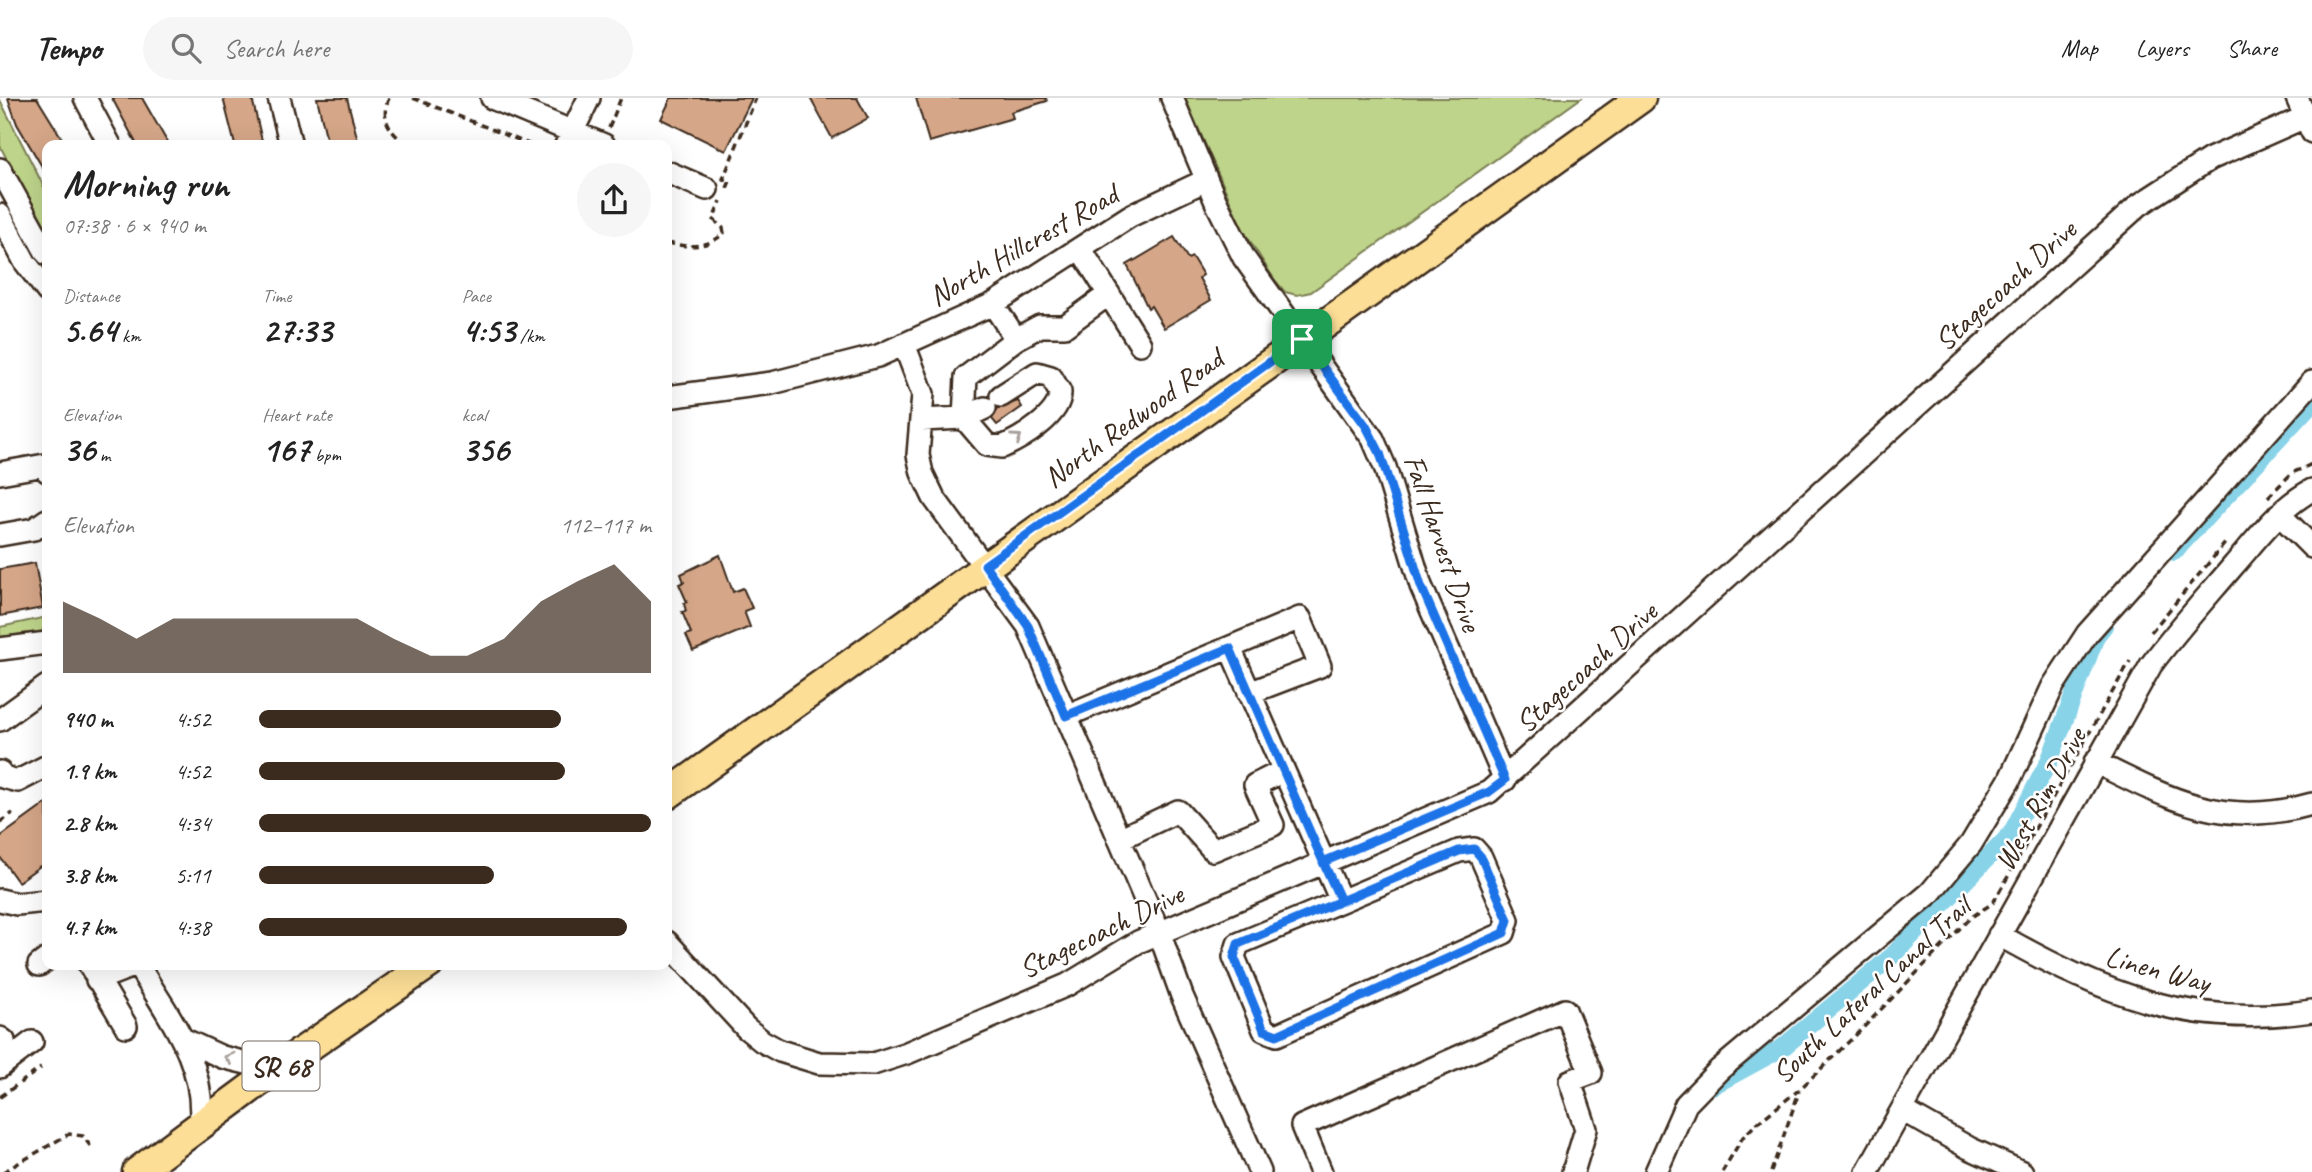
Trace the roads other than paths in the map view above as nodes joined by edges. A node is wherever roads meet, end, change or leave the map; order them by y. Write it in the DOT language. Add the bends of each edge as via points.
graph roads {
  1 [pos="85,98"];
  2 [pos="279,98"];
  3 [pos="492,98"];
  4 [pos="589,98"];
  5 [pos="1171,98"];
  6 [pos="1641,98"];
  7 [pos="2307,115"];
  8 [pos="569,138"];
  9 [pos="606,138"];
  10 [pos="107,140"];
  11 [pos="290,140"];
  12 [pos="0,169"];
  13 [pos="672,174"];
  14 [pos="1202,182"];
  15 [pos="707,189"];
  16 [pos="0,215"];
  17 [pos="42,245"];
  18 [pos="1080,248"];
  19 [pos="42,284"];
  20 [pos="1109,294"];
  21 [pos="993,304"];
  22 [pos="1016,339"];
  23 [pos="1302,339"];
  24 [pos="904,344"];
  25 [pos="1140,344"];
  26 [pos="2312,382"];
  27 [pos="672,396"];
  28 [pos="964,418"];
  29 [pos="921,420"];
  30 [pos="42,466"];
  31 [pos="0,473"];
  32 [pos="2312,490"];
  33 [pos="2273,507"];
  34 [pos="42,524"];
  35 [pos="0,535"];
  36 [pos="2312,547"];
  37 [pos="985,565"];
  38 [pos="42,644"];
  39 [pos="1230,648"];
  40 [pos="0,649"];
  41 [pos="42,690"];
  42 [pos="1249,693"];
  43 [pos="1066,716"];
  44 [pos="0,720"];
  45 [pos="2095,762"];
  46 [pos="42,769"];
  47 [pos="1283,771"];
  48 [pos="0,772"];
  49 [pos="1505,780"];
  50 [pos="672,791"];
  51 [pos="2312,804"];
  52 [pos="1119,839"];
  53 [pos="1323,862"];
  54 [pos="0,900"];
  55 [pos="1341,901"];
  56 [pos="42,902"];
  57 [pos="1158,932"];
  58 [pos="1998,935"];
  59 [pos="672,947"];
  60 [pos="142,970"];
  61 [pos="420,970"];
  62 [pos="93,972"];
  63 [pos="2312,1011"];
  64 [pos="126,1026"];
  65 [pos="0,1038"];
  66 [pos="185,1040"];
  67 [pos="32,1042"];
  68 [pos="3,1065"];
  69 [pos="275,1070"];
  70 [pos="1902,1110"];
  71 [pos="200,1126"];
  72 [pos="137,1172"];
  73 [pos="1260,1172"];
  74 [pos="1321,1172"];
  75 [pos="1573,1172"];
  76 [pos="1656,1172"];
  77 [pos="1867,1172"];
  78 [pos="2022,1172"];
  1 -- 10 [label="street"];
  2 -- 11 [label="street"];
  3 -- 8 [label="street"];
  4 -- 8 [label="street"];
  5 -- 23 [label="street, Fall Harvest Drive" via="1234,240"];
  6 -- 23 [label="main road, North Redwood Road"];
  7 -- 49 [label="street, Stagecoach Drive" via="2210,159 2138,205"];
  8 -- 9 [label="street"];
  12 -- 17 [label="street"];
  13 -- 15 [label="street"];
  14 -- 18 [label="street, North Hillcrest Road" via="1130,216"];
  16 -- 19 [label="street"];
  18 -- 20 [label="street"];
  18 -- 21 [label="street, North Hillcrest Road"];
  20 -- 22 [label="street" via="1065,326 1040,326"];
  20 -- 25 [label="street"];
  21 -- 22 [label="street"];
  21 -- 24 [label="street, North Hillcrest Road"];
  22 -- 28 [label="street" via="966,377"];
  23 -- 37 [label="main road, North Redwood Road"];
  23 -- 49 [label="street, Fall Harvest Drive" via="1380,453 1421,586"];
  24 -- 27 [label="street, North Hillcrest Road" via="878,356 772,383"];
  24 -- 29 [label="street" via="923,394"];
  26 -- 76 [label="street" via="2087,634 2053,686 1971,845 1930,893 1719,1070 1686,1104"];
  28 -- 28 [label="street, one-way" via="987,445 1002,447 1051,414 1060,398 1056,381 1042,373 1027,377"];
  28 -- 29 [label="street"];
  29 -- 37 [label="street" via="918,455 922,474 934,498"];
  30 -- 31 [label="street"];
  32 -- 33 [label="street, West Rim Drive"];
  33 -- 36 [label="street"];
  33 -- 45 [label="street, West Rim Drive" via="2167,643"];
  34 -- 35 [label="street" via="34,530"];
  37 -- 43 [label="street" via="1028,626"];
  37 -- 50 [label="main road, North Redwood Road"];
  38 -- 40 [label="street"];
  39 -- 42 [label="street"];
  39 -- 42 [label="street" via="1300,618 1320,666"];
  39 -- 43 [label="street"];
  41 -- 44 [label="street"];
  42 -- 47 [label="street"];
  43 -- 52 [label="street"];
  45 -- 51 [label="street" via="2163,796 2217,812 2256,814"];
  45 -- 58 [label="street, West Rim Drive"];
  46 -- 48 [label="street" via="18,781"];
  47 -- 52 [label="street" via="1255,785 1273,825 1213,850 1178,811"];
  47 -- 53 [label="street"];
  49 -- 53 [label="street, Stagecoach Drive" via="1489,792"];
  52 -- 57 [label="street"];
  53 -- 55 [label="street"];
  53 -- 57 [label="street, Stagecoach Drive"];
  54 -- 56 [label="street"];
  55 -- 55 [label="street" via="1459,851 1474,849 1508,920 1504,933 1290,1030 1277,1035 1264,1030 1234,957 1238,944"];
  57 -- 59 [label="street, Stagecoach Drive" via="1066,985 907,1053 855,1066 799,1058 762,1041"];
  57 -- 73 [label="street"];
  58 -- 63 [label="street, Linen Way" via="2082,979 2156,1006 2245,1017"];
  58 -- 70 [label="street, West Rim Drive"];
  60 -- 66 [label="street"];
  61 -- 69 [label="main road, SR 68"];
  62 -- 64 [label="street"];
  65 -- 68 [label="street" via="4,1041"];
  69 -- 66 [label="street, one-way" via="222,1057"];
  66 -- 71 [label="street" via="201,1089"];
  67 -- 68 [label="street"];
  69 -- 71 [label="main road, SR 68"];
  70 -- 77 [label="street, West Rim Drive"];
  70 -- 78 [label="street" via="1969,1149"];
  71 -- 72 [label="main road, SR 68"];
  74 -- 75 [label="street" via="1302,1126 1565,1010 1591,1073 1570,1081 1586,1129"];
}
